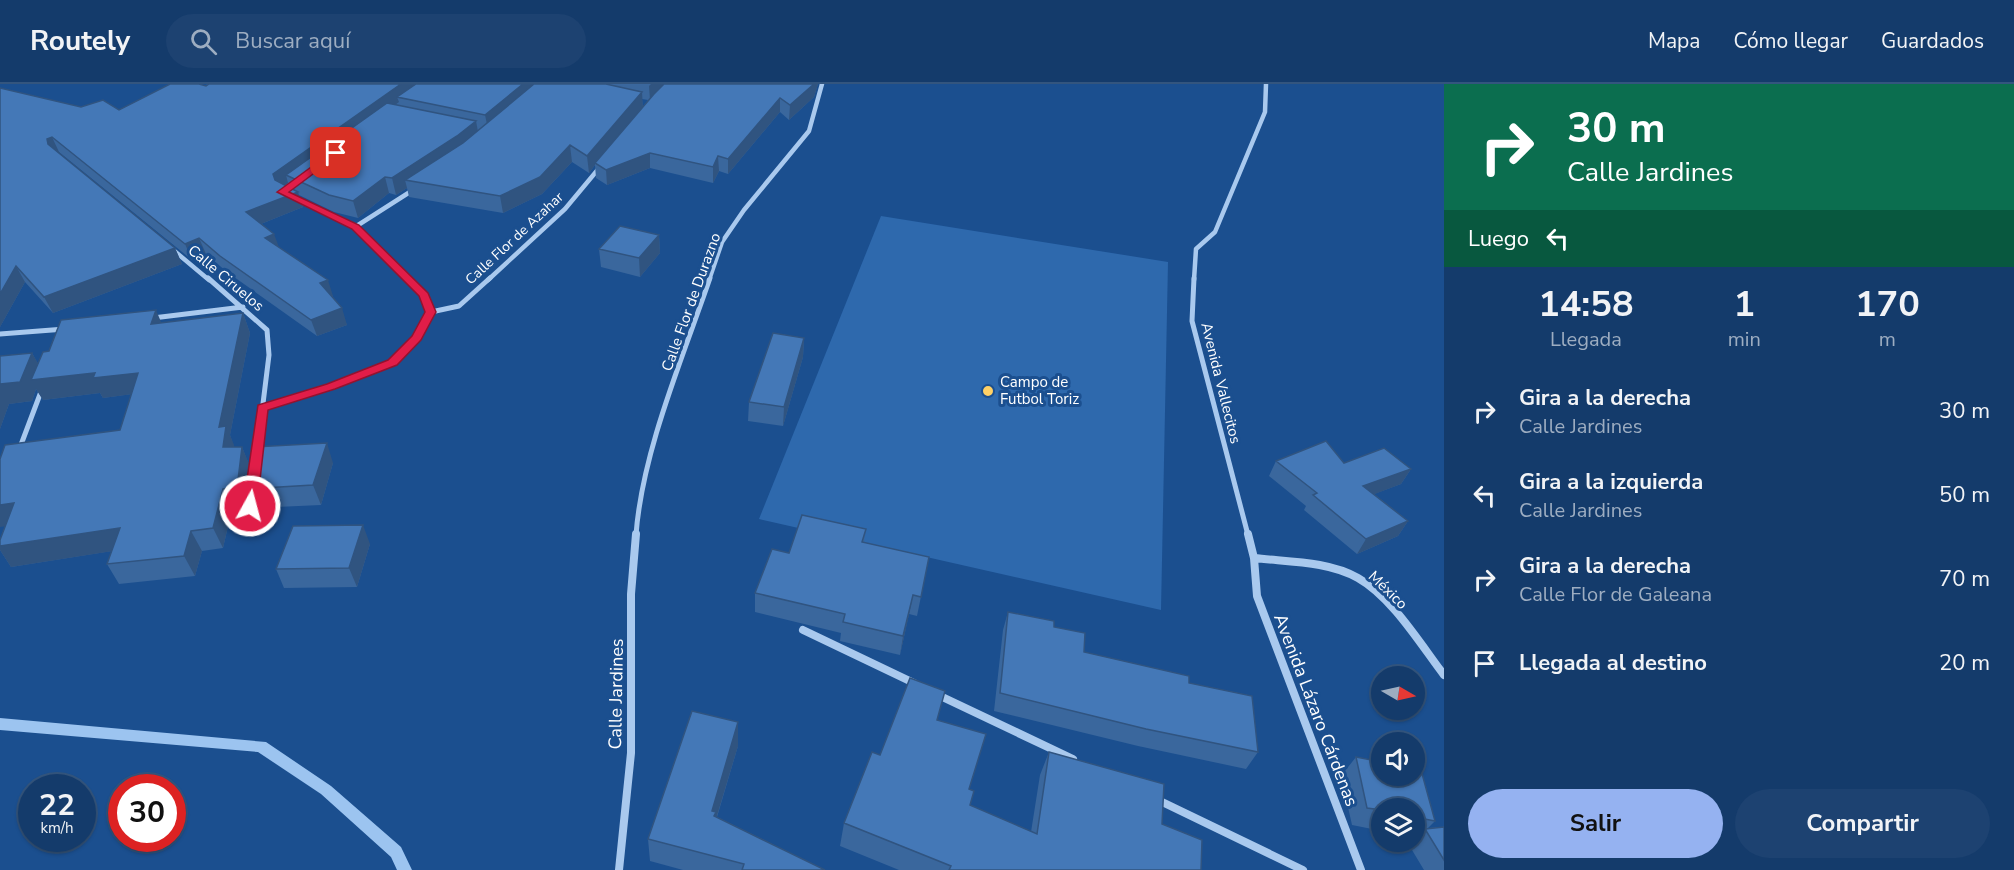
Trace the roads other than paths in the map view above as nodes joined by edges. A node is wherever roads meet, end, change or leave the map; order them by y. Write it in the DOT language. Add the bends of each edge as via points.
graph roads {
  1 [pos="822,84"];
  2 [pos="1266,84"];
  3 [pos="601,166"];
  4 [pos="414,188"];
  5 [pos="293,197"];
  6 [pos="356,227"];
  7 [pos="169,247"];
  8 [pos="243,307"];
  9 [pos="430,312"];
  10 [pos="143,320"];
  11 [pos="75,328"];
  12 [pos="64,330"];
  13 [pos="0,334"];
  14 [pos="60,340"];
  15 [pos="44,382"];
  16 [pos="262,408"];
  17 [pos="16,457"];
  18 [pos="256,462"];
  19 [pos="253,484"];
  20 [pos="250,506"];
  21 [pos="637,517"];
  22 [pos="1254,558"];
  23 [pos="803,630"];
  24 [pos="1444,675"];
  25 [pos="920,686"];
  26 [pos="931,691"];
  27 [pos="1080,763"];
  28 [pos="1154,798"];
  29 [pos="619,870"];
  30 [pos="1303,870"];
  31 [pos="1361,870"];
  1 -- 21 [label="street, Calle Flor de Durazno" via="809,131 722,242 653,446"];
  2 -- 22 [label="street, Avenida Vallecitos" via="1265,111 1215,232 1196,249 1192,321"];
  3 -- 9 [label="street, Calle Flor de Azahar" via="565,209 459,306"];
  4 -- 6 [label="street"];
  5 -- 6 [label="street"];
  6 -- 9 [label="street" via="424,295"];
  7 -- 8 [label="street, Calle Ciruelos"];
  8 -- 10 [label="street"];
  8 -- 16 [label="street, Calle Ciruelos" via="267,330 269,355"];
  9 -- 16 [label="street" via="417,338 393,363"];
  11 -- 12 [label="street"];
  12 -- 13 [label="street"];
  12 -- 14 [label="street"];
  15 -- 17 [label="street"];
  16 -- 18 [label="street, Calle Ciruelos"];
  19 -- 20 [label="street"];
  21 -- 29 [label="street, Calle Jardines" via="631,594 631,753"];
  22 -- 24 [label="street, México" via="1321,567 1359,578 1385,602"];
  22 -- 31 [label="street, Avenida Lázaro Cárdenas" via="1257,596"];
  23 -- 25 [label="street"];
  26 -- 27 [label="street"];
  28 -- 30 [label="street"];
}
